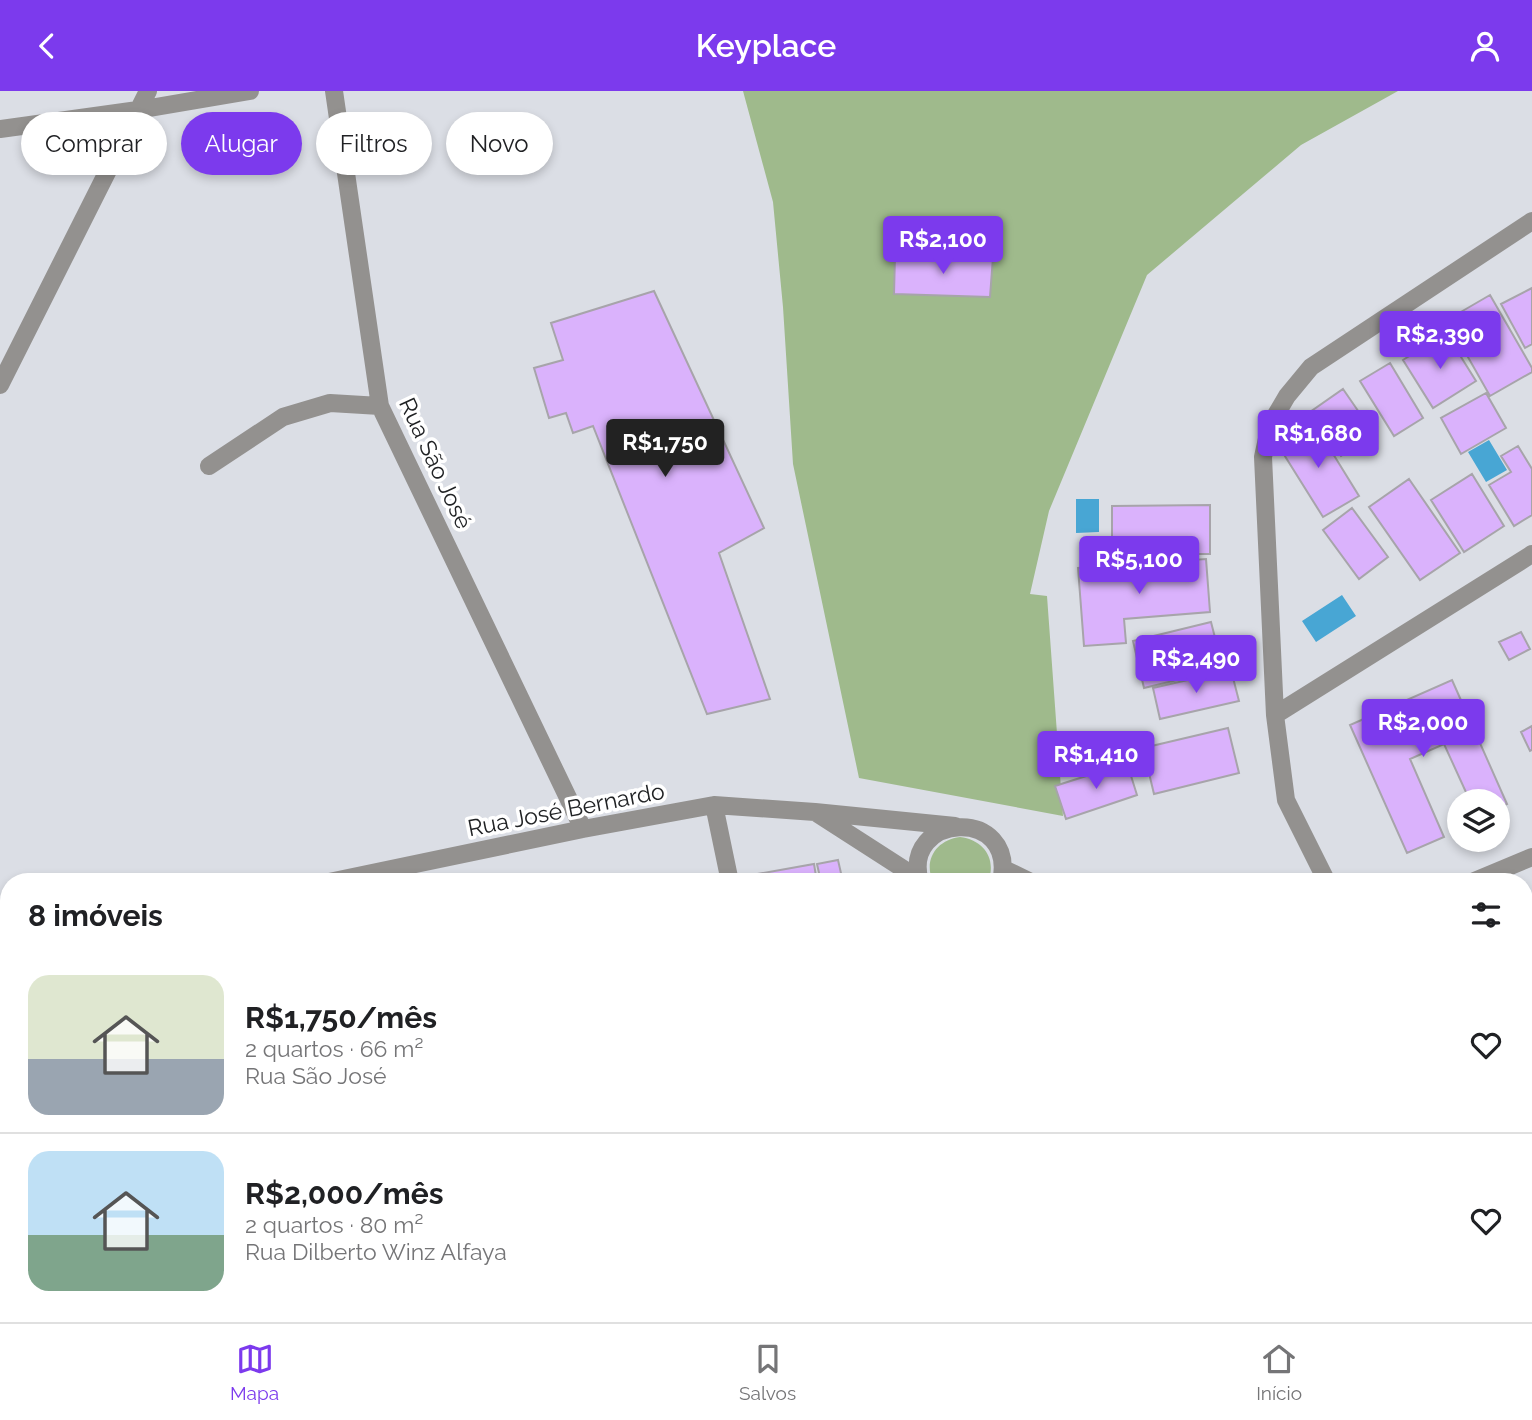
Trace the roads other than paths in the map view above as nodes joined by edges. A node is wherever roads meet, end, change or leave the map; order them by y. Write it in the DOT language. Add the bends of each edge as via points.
graph roads {
  1 [pos="148,91"];
  2 [pos="250,91"];
  3 [pos="334,91"];
  4 [pos="138,110"];
  5 [pos="0,129"];
  6 [pos="1532,221"];
  7 [pos="2,376"];
  8 [pos="380,406"];
  9 [pos="209,466"];
  10 [pos="1532,554"];
  11 [pos="1275,715"];
  12 [pos="714,805"];
  13 [pos="815,813"];
  14 [pos="955,826"];
  15 [pos="583,829"];
  16 [pos="1532,857"];
  17 [pos="372,873"];
  18 [pos="728,873"];
  19 [pos="909,873"];
  20 [pos="919,873"];
  21 [pos="1003,873"];
  22 [pos="1322,873"];
  23 [pos="1494,873"];
  1 -- 4 [label="street"];
  2 -- 4 [label="street"];
  3 -- 8 [label="street, Rua São José"];
  4 -- 5 [label="street"];
  4 -- 7 [label="street"];
  6 -- 11 [label="street" via="1311,367 1270,425 1263,457"];
  8 -- 9 [label="street" via="330,403 283,417"];
  8 -- 15 [label="street, Rua São José"];
  10 -- 11 [label="street"];
  11 -- 22 [label="street" via="1286,800"];
  12 -- 13 [label="street, Rua José Bernardo"];
  12 -- 15 [label="street, Rua José Bernardo"];
  12 -- 18 [label="street"];
  13 -- 14 [label="street, Rua José Bernardo"];
  13 -- 19 [label="street, Rua José Bernardo"];
  14 -- 20 [label="street" via="930,839 922,851"];
  14 -- 21 [label="street, Rua José Bernardo" via="976,829 995,841"];
  15 -- 17 [label="street, Rua José Bernardo"];
  16 -- 23 [label="street"];
}
